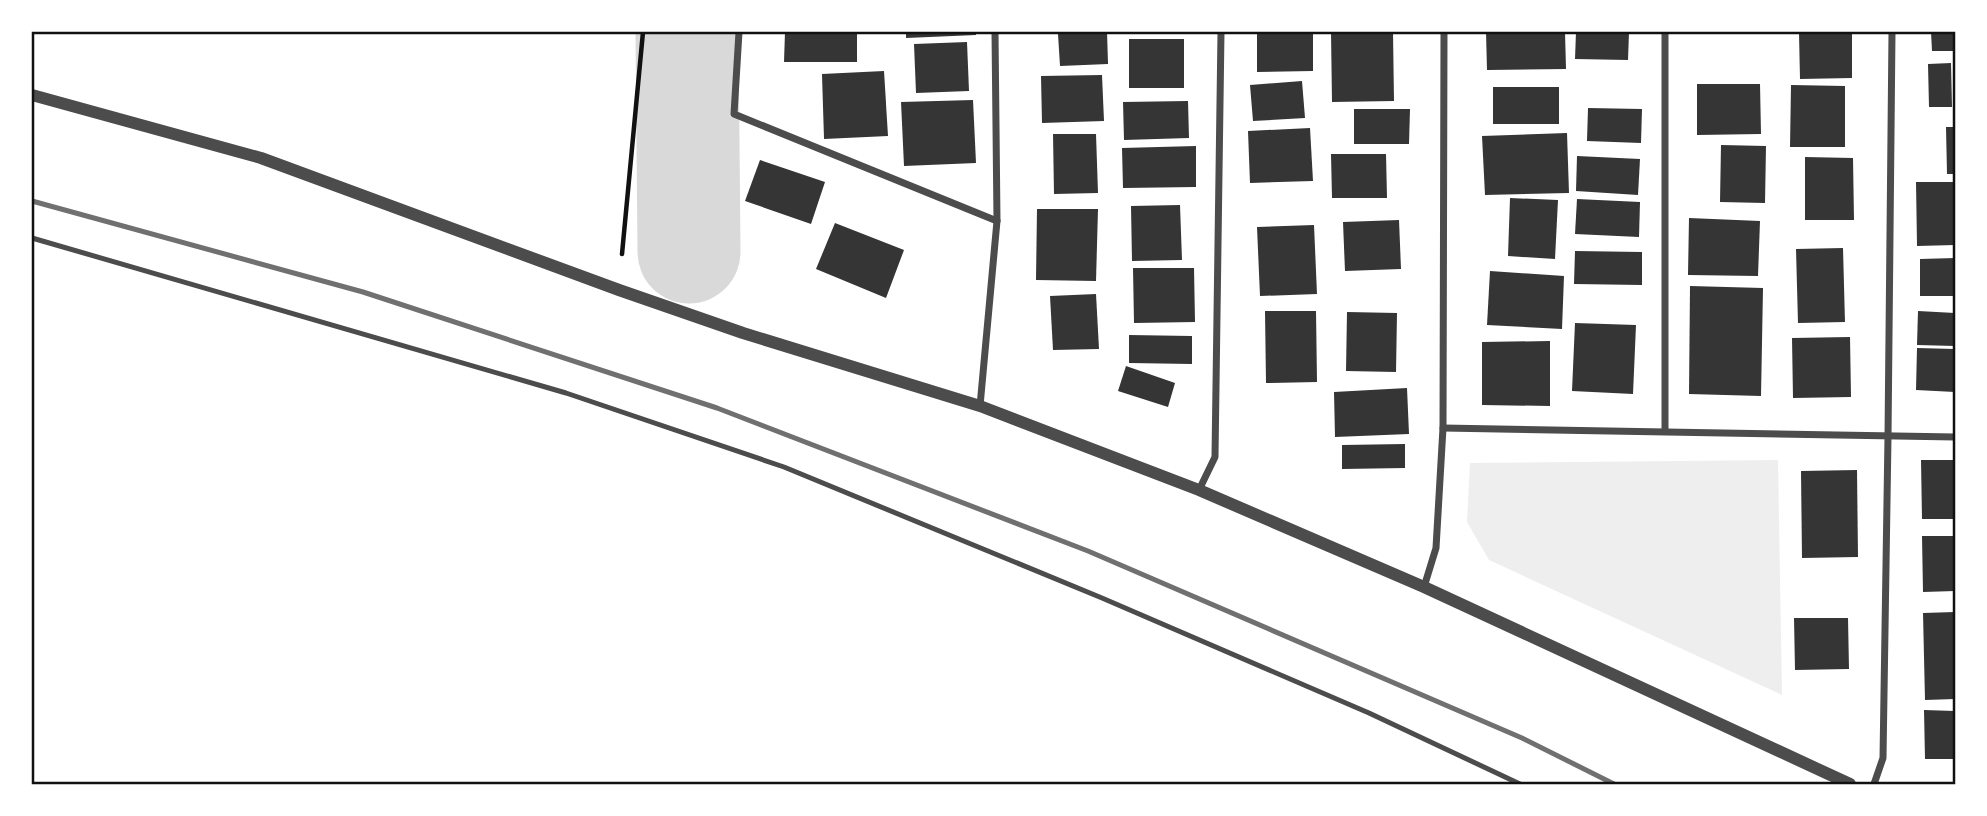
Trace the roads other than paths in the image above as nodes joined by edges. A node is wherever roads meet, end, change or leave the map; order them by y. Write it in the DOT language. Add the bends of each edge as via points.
graph roads {
  1 [pos="739,32"];
  2 [pos="995,32"];
  3 [pos="1220,32"];
  4 [pos="1444,32"];
  5 [pos="1665,32"];
  6 [pos="1892,32"];
  7 [pos="32,95"];
  8 [pos="997,221"];
  9 [pos="32,238"];
  10 [pos="980,407"];
  11 [pos="1443,428"];
  12 [pos="1665,431"];
  13 [pos="1888,437"];
  14 [pos="1955,437"];
  15 [pos="1199,490"];
  16 [pos="1424,587"];
  17 [pos="1520,785"];
  18 [pos="1850,785"];
  19 [pos="1874,785"];
  1 -- 8 [label="street" via="734,114"];
  2 -- 8 [label="street"];
  3 -- 15 [label="street" via="1215,457"];
  4 -- 11 [label="street"];
  5 -- 12 [label="street"];
  6 -- 13 [label="street"];
  7 -- 10 [label="street" via="261,158 618,290"];
  8 -- 10 [label="street"];
  9 -- 17 [label="lane" via="566,393 784,467 1369,713"];
  10 -- 15 [label="street"];
  11 -- 12 [label="street"];
  11 -- 16 [label="street" via="1436,548"];
  12 -- 13 [label="street"];
  13 -- 14 [label="street"];
  13 -- 19 [label="street" via="1883,758"];
  15 -- 16 [label="street"];
  16 -- 18 [label="street"];
}
